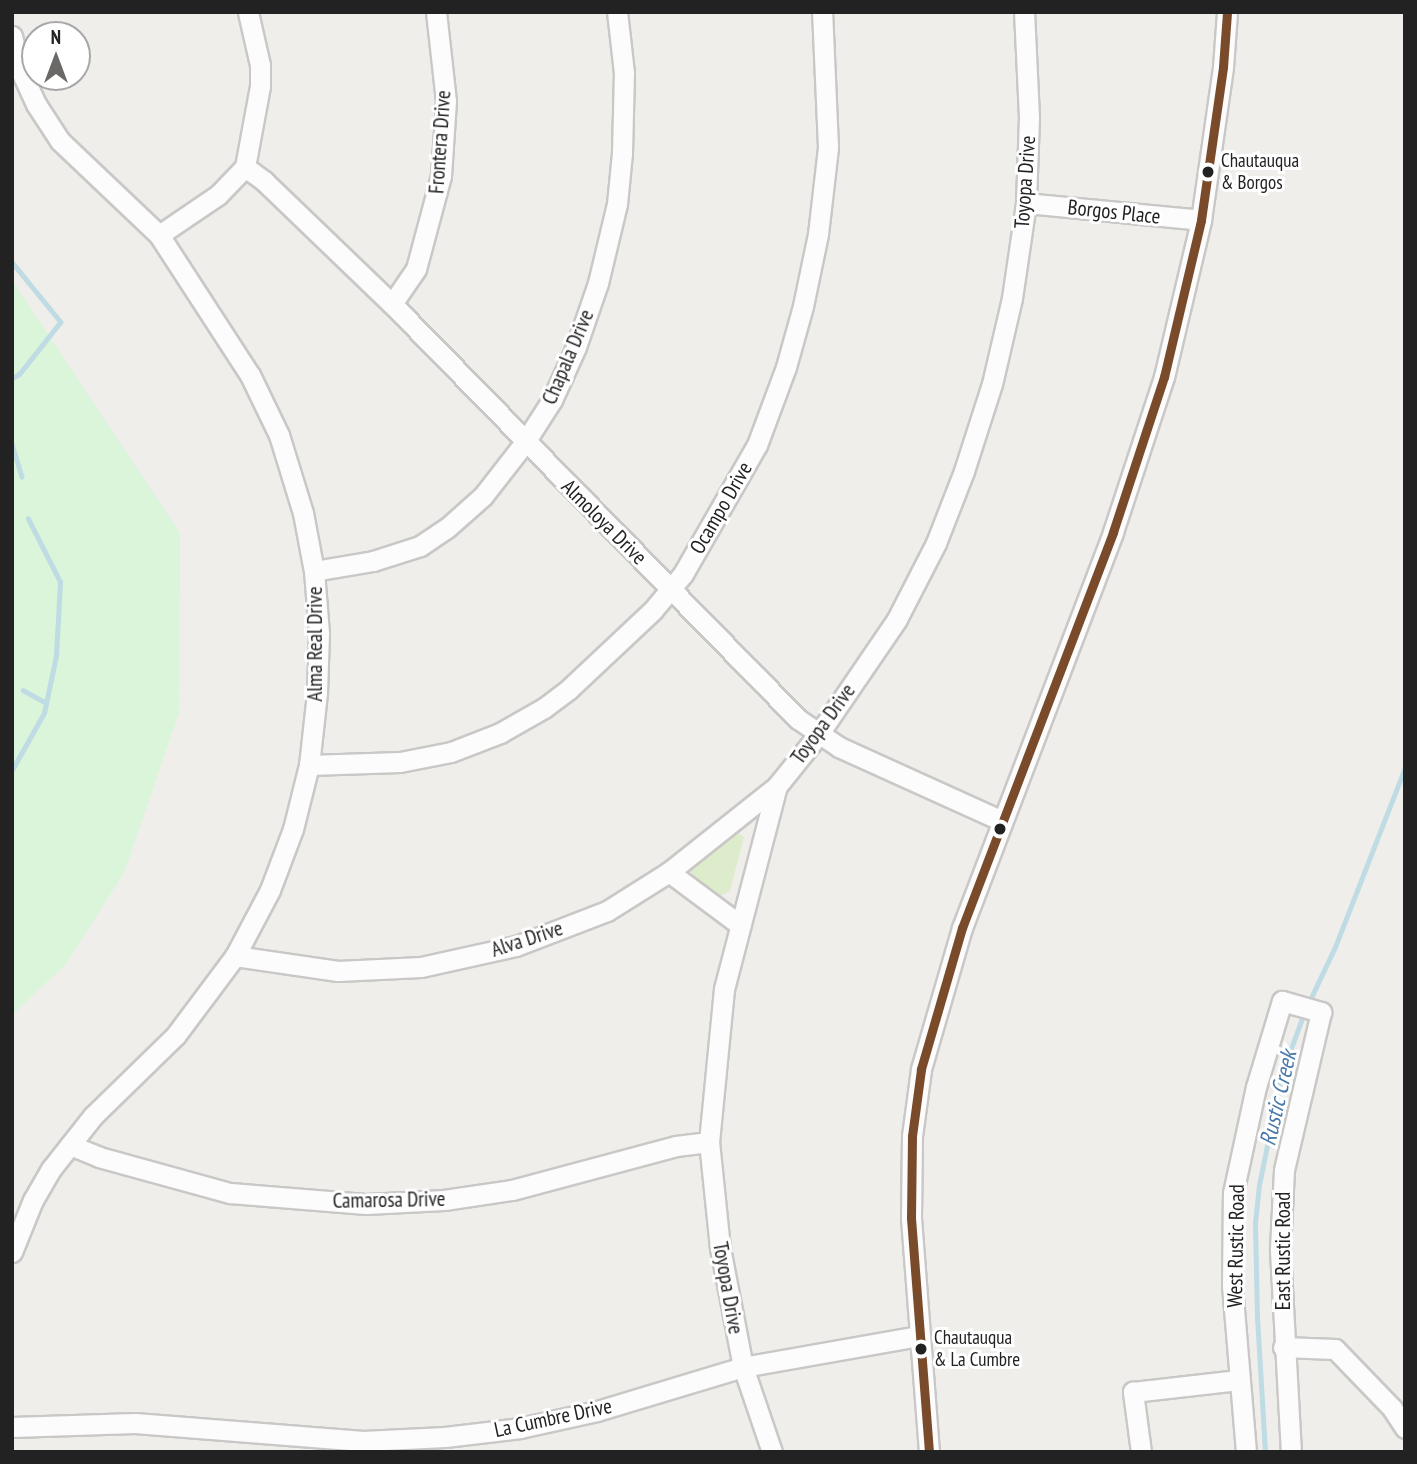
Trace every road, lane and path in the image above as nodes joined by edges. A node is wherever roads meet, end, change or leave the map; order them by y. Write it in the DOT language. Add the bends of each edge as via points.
graph roads {
  1 [pos="248,12"];
  2 [pos="436,12"];
  3 [pos="617,12"];
  4 [pos="822,12"];
  5 [pos="1024,12"];
  6 [pos="1227,12"];
  7 [pos="12,36"];
  8 [pos="245,167"];
  9 [pos="1026,203"];
  10 [pos="1201,220"];
  11 [pos="159,235"];
  12 [pos="391,304"];
  13 [pos="525,442"];
  14 [pos="314,570"];
  15 [pos="669,589"];
  16 [pos="818,735"];
  17 [pos="309,765"];
  18 [pos="777,786"];
  19 [pos="1002,821"];
  20 [pos="669,872"];
  21 [pos="740,925"];
  22 [pos="235,956"];
  23 [pos="1310,1009"];
  24 [pos="709,1142"];
  25 [pos="70,1145"];
  26 [pos="12,1252"];
  27 [pos="918,1336"];
  28 [pos="1283,1347"];
  29 [pos="743,1367"];
  30 [pos="1238,1380"];
  31 [pos="12,1427"];
  32 [pos="1405,1428"];
  33 [pos="772,1452"];
  34 [pos="929,1452"];
  35 [pos="1141,1452"];
  36 [pos="1246,1452"];
  37 [pos="1290,1452"];
  1 -- 8 [label="street" via="260,86"];
  2 -- 12 [label="street, Frontera Drive" via="446,101 441,176 416,269"];
  3 -- 13 [label="street, Chapala Drive" via="624,73 617,204 598,283 576,347 552,400"];
  4 -- 15 [label="street, Ocampo Drive" via="828,147 818,234 803,306 757,445 683,573"];
  5 -- 9 [label="street, Toyopa Drive" via="1029,117"];
  6 -- 10 [label="street"];
  7 -- 11 [label="street, Alma Real Drive" via="19,67 60,141"];
  8 -- 11 [label="street" via="218,195"];
  8 -- 12 [label="street, Almoloya Drive"];
  9 -- 10 [label="street, Borgos Place"];
  9 -- 16 [label="street, Toyopa Drive" via="1012,298 992,384 936,544 897,619"];
  10 -- 19 [label="street" via="1140,457"];
  11 -- 14 [label="street, Alma Real Drive" via="250,376 278,435 303,513"];
  12 -- 13 [label="street, Almoloya Drive"];
  13 -- 14 [label="street, Chapala Drive" via="483,496 420,546 373,561"];
  13 -- 15 [label="street, Almoloya Drive"];
  14 -- 17 [label="street, Alma Real Drive" via="319,633"];
  15 -- 16 [label="street, Almoloya Drive"];
  15 -- 17 [label="street, Ocampo Drive" via="653,610 569,689 500,733 451,752 401,762"];
  16 -- 18 [label="street, Toyopa Drive"];
  16 -- 19 [label="street, Almoloya Drive"];
  17 -- 22 [label="street, Alma Real Drive" via="293,829"];
  18 -- 20 [label="street, Alva Drive"];
  18 -- 21 [label="street, Toyopa Drive"];
  19 -- 27 [label="street" via="945,980 920,1069 911,1150"];
  20 -- 21 [label="street"];
  20 -- 22 [label="street, Alva Drive" via="607,911 516,946 421,967 338,971"];
  21 -- 24 [label="street, Toyopa Drive" via="724,989"];
  22 -- 25 [label="street, Alma Real Drive" via="176,1035 93,1116"];
  23 -- 28 [label="street, East Rustic Road" via="1284,1170 1280,1250"];
  23 -- 30 [label="street, West Rustic Road" via="1282,1001 1256,1087 1233,1193"];
  24 -- 25 [label="street, Camarosa Drive" via="676,1146 512,1190 366,1204 230,1193"];
  24 -- 29 [label="street, Toyopa Drive" via="720,1248"];
  25 -- 26 [label="street, Alma Real Drive" via="33,1200"];
  27 -- 29 [label="street, La Cumbre Drive"];
  27 -- 34 [label="street"];
  28 -- 32 [label="street" via="1335,1349 1392,1408"];
  28 -- 37 [label="street, East Rustic Road"];
  29 -- 31 [label="street, La Cumbre Drive" via="597,1411 520,1428 445,1437 363,1441 135,1423"];
  29 -- 33 [label="street, Toyopa Drive"];
  30 -- 35 [label="street" via="1133,1392"];
  30 -- 36 [label="street, West Rustic Road"];
}
